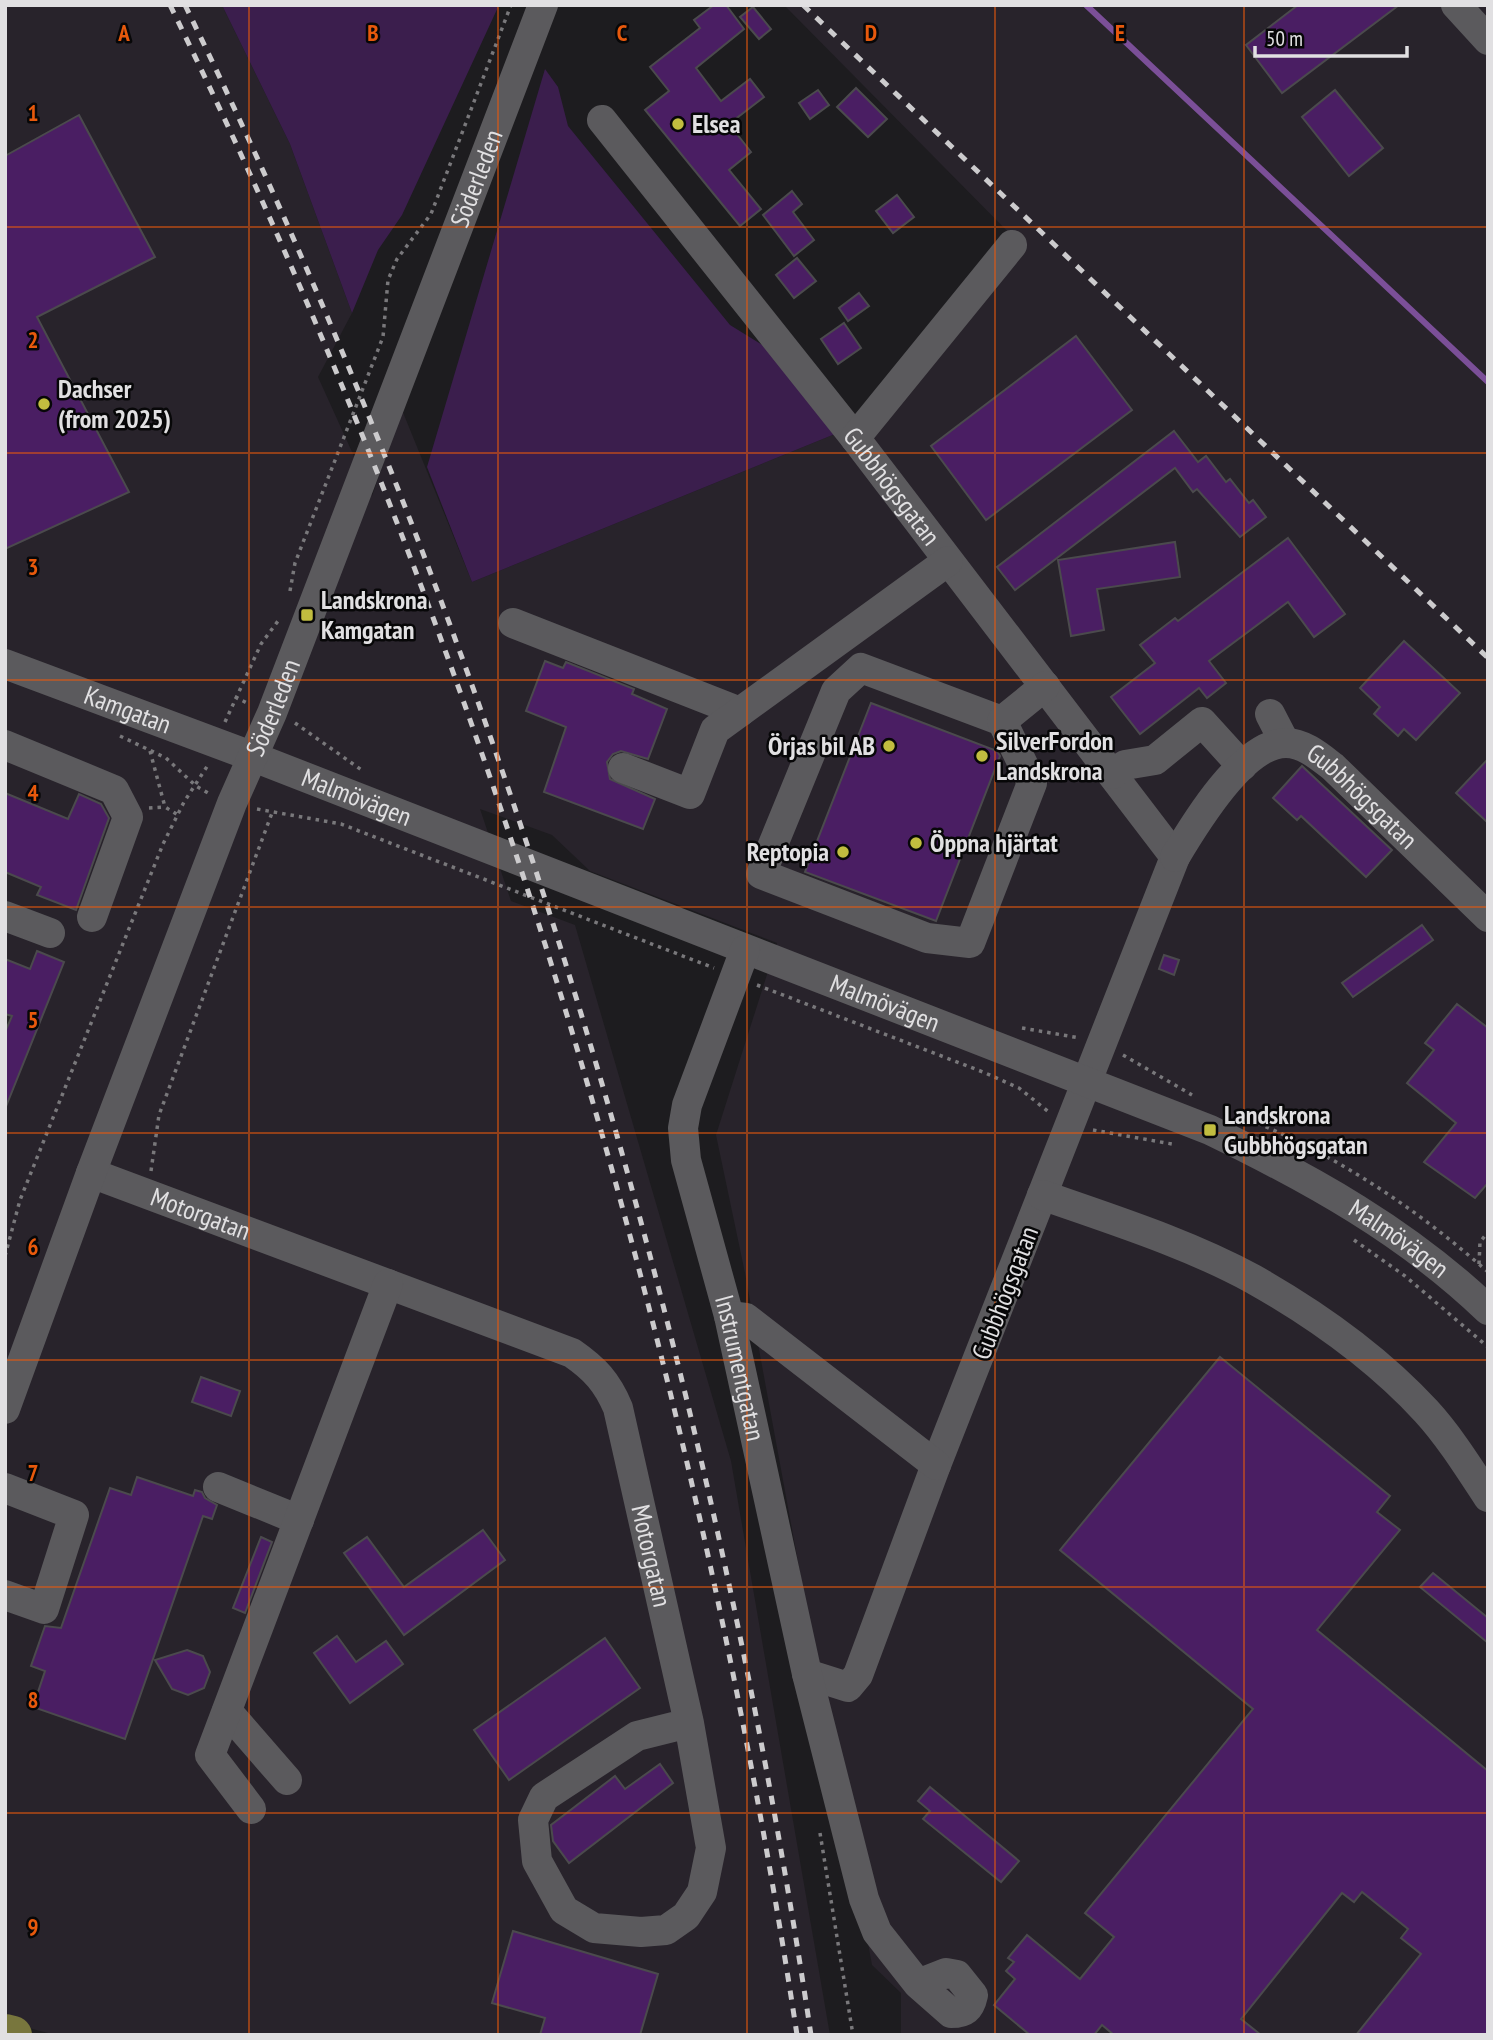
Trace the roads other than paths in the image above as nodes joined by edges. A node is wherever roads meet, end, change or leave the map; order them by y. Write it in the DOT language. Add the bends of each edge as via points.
graph roads {
  1 [pos="543,5"];
  2 [pos="1456,5"];
  3 [pos="1488,40"];
  4 [pos="602,120"];
  5 [pos="1012,245"];
  6 [pos="870,458"];
  7 [pos="960,566"];
  8 [pos="513,623"];
  9 [pos="5,664"];
  10 [pos="1042,673"];
  11 [pos="740,712"];
  12 [pos="1002,721"];
  13 [pos="1278,741"];
  14 [pos="5,745"];
  15 [pos="251,756"];
  16 [pos="623,768"];
  17 [pos="1113,774"];
  18 [pos="1188,851"];
  19 [pos="5,916"];
  20 [pos="92,917"];
  21 [pos="1488,917"];
  22 [pos="50,933"];
  23 [pos="741,963"];
  24 [pos="1086,1081"];
  25 [pos="91,1173"];
  26 [pos="1042,1195"];
  27 [pos="388,1284"];
  28 [pos="1488,1310"];
  29 [pos="729,1316"];
  30 [pos="5,1409"];
  31 [pos="936,1465"];
  32 [pos="218,1487"];
  33 [pos="5,1488"];
  34 [pos="1488,1497"];
  35 [pos="299,1520"];
  36 [pos="5,1595"];
  37 [pos="807,1674"];
  38 [pos="227,1711"];
  39 [pos="689,1723"];
  40 [pos="286,1780"];
  41 [pos="251,1809"];
  42 [pos="918,1984"];
  43 [pos="5,2033"];
  44 [pos="13,2035"];
  1 -- 15 [label="street, Söderleden" via="272,713"];
  2 -- 3 [label="street"];
  4 -- 6 [label="street, Gubbhögsgatan"];
  5 -- 6 [label="street"];
  6 -- 7 [label="street, Gubbhögsgatan" via="917,535"];
  7 -- 10 [label="street, Gubbhögsgatan"];
  7 -- 11 [label="street"];
  8 -- 11 [label="street"];
  9 -- 15 [label="street, Kamgatan"];
  10 -- 12 [label="street"];
  10 -- 17 [label="street, Gubbhögsgatan"];
  11 -- 16 [label="street" via="716,730 690,794"];
  12 -- 12 [label="street" via="1032,783 970,943 927,938 761,874 836,691 861,668"];
  13 -- 17 [label="street" via="1202,722 1156,760 1125,765"];
  13 -- 18 [label="street, Gubbhögsgatan" via="1208,806"];
  13 -- 21 [label="street, Gubbhögsgatan" via="1382,802 1433,852"];
  14 -- 20 [label="street" via="114,790 128,817"];
  15 -- 23 [label="street, Malmövägen"];
  15 -- 25 [label="street, Söderleden"];
  17 -- 18 [label="street, Gubbhögsgatan"];
  18 -- 24 [label="street, Gubbhögsgatan"];
  19 -- 22 [label="street"];
  23 -- 24 [label="street, Malmövägen"];
  23 -- 29 [label="street, Instrumentgatan" via="687,1105 683,1128 686,1160"];
  24 -- 26 [label="street, Gubbhögsgatan"];
  24 -- 28 [label="street, Malmövägen" via="1210,1130 1301,1174 1393,1231"];
  25 -- 27 [label="street, Motorgatan"];
  25 -- 30 [label="street, Söderleden"];
  26 -- 31 [label="street, Gubbhögsgatan"];
  26 -- 34 [label="street" via="1253,1279 1322,1324 1373,1362 1426,1412"];
  27 -- 35 [label="street"];
  27 -- 39 [label="street, Motorgatan" via="572,1353 596,1369 608,1385 618,1408"];
  29 -- 31 [label="street" via="746,1318"];
  29 -- 37 [label="street, Instrumentgatan"];
  31 -- 37 [label="street, Gubbhögsgatan" via="858,1675 848,1687"];
  32 -- 35 [label="street"];
  33 -- 36 [label="street" via="74,1515 44,1609"];
  35 -- 38 [label="street"];
  37 -- 42 [label="street, Instrumentgatan" via="864,1899 877,1932"];
  38 -- 40 [label="street"];
  38 -- 41 [label="street" via="210,1755"];
  39 -- 39 [label="street, Motorgatan" via="711,1849 702,1892 687,1916 666,1930 594,1928 564,1910 537,1861 533,1821 544,1797 637,1736"];
  43 -- 44 [label="main road"];
}
